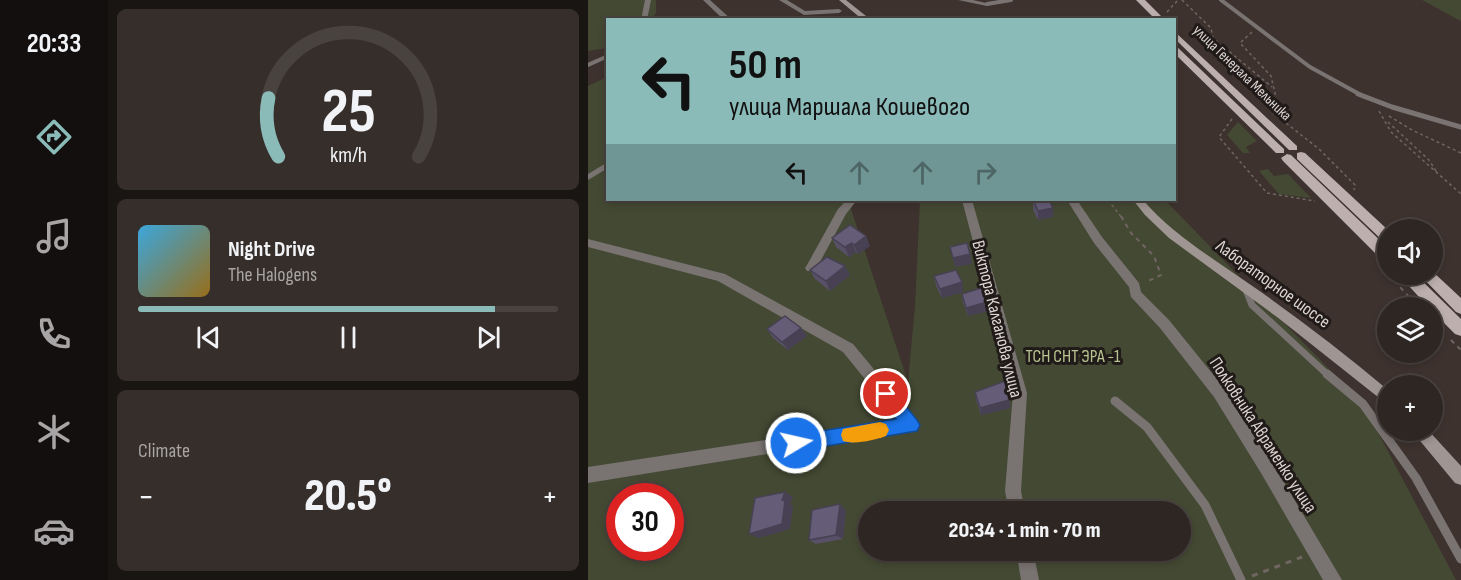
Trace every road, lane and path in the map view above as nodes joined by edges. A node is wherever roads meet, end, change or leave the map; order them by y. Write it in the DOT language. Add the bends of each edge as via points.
graph roads {
  1 [pos="648,0"];
  2 [pos="706,0"];
  3 [pos="782,0"];
  4 [pos="842,0"];
  5 [pos="961,0"];
  6 [pos="1011,0"];
  7 [pos="1128,0"];
  8 [pos="1140,0"];
  9 [pos="1178,0"];
  10 [pos="1182,0"];
  11 [pos="1221,0"];
  12 [pos="987,4"];
  13 [pos="839,11"];
  14 [pos="1162,17"];
  15 [pos="644,18"];
  16 [pos="727,18"];
  17 [pos="865,18"];
  18 [pos="1146,18"];
  19 [pos="1251,23"];
  20 [pos="1176,35"];
  21 [pos="1176,49"];
  22 [pos="606,57"];
  23 [pos="588,65"];
  24 [pos="1272,87"];
  25 [pos="1276,102"];
  26 [pos="1267,111"];
  27 [pos="1234,117"];
  28 [pos="1386,120"];
  29 [pos="1461,127"];
  30 [pos="1461,153"];
  31 [pos="1293,155"];
  32 [pos="606,166"];
  33 [pos="1439,175"];
  34 [pos="588,177"];
  35 [pos="1354,190"];
  36 [pos="1461,194"];
  37 [pos="851,201"];
  38 [pos="967,201"];
  39 [pos="1073,201"];
  40 [pos="1109,201"];
  41 [pos="1139,201"];
  42 [pos="1319,202"];
  43 [pos="1377,228"];
  44 [pos="588,243"];
  45 [pos="1377,254"];
  46 [pos="811,268"];
  47 [pos="1398,285"];
  48 [pos="1417,285"];
  49 [pos="1437,285"];
  50 [pos="1135,286"];
  51 [pos="1244,286"];
  52 [pos="1409,297"];
  53 [pos="1461,308"];
  54 [pos="1461,329"];
  55 [pos="1377,389"];
  56 [pos="1115,401"];
  57 [pos="1428,441"];
  58 [pos="588,475"];
  59 [pos="1461,477"];
  60 [pos="1015,501"];
  61 [pos="1316,552"];
  62 [pos="1461,559"];
  63 [pos="1026,561"];
  64 [pos="1240,579"];
  65 [pos="1030,580"];
  66 [pos="1333,580"];
  1 -- 15 [label="street"];
  2 -- 16 [label="street"];
  3 -- 13 [label="street" via="804,13"];
  4 -- 17 [label="main road"];
  5 -- 12 [label="street"];
  6 -- 12 [label="lane"];
  7 -- 18 [label="main road"];
  8 -- 14 [label="main road"];
  9 -- 14 [label="path"];
  10 -- 24 [label="path" via="1210,28 1213,38"];
  11 -- 19 [label="lane"];
  19 -- 25 [label="path" via="1252,32 1240,43 1271,76"];
  19 -- 29 [label="lane" via="1332,81 1391,107"];
  20 -- 31 [label="main road, улица Генерала Мельника"];
  21 -- 31 [label="main road, улица Генерала Мельника" via="1270,141 1281,144"];
  22 -- 23 [label="lane"];
  26 -- 35 [label="path" via="1280,116 1299,135 1312,141 1355,185"];
  27 -- 42 [label="path" via="1219,138 1267,193"];
  28 -- 30 [label="path" via="1376,107 1412,130"];
  28 -- 33 [label="path" via="1429,160"];
  28 -- 33 [label="path" via="1391,132"];
  31 -- 43 [label="main road, улица Генерала Мельника"];
  31 -- 45 [label="main road, улица Генерала Мельника"];
  32 -- 34 [label="lane"];
  33 -- 36 [label="path"];
  37 -- 46 [label="street"];
  38 -- 60 [label="street, Виктора Калганова улица" via="1020,393"];
  39 -- 50 [label="street, Полковника Авраменко улица"];
  40 -- 50 [label="path" via="1131,233 1154,256 1161,275"];
  41 -- 51 [label="main road, Лабораторное шоссе" via="1203,258"];
  44 -- 58 [label="street" via="721,277 848,348 911,425"];
  47 -- 52 [label="path"];
  48 -- 54 [label="main road"];
  49 -- 53 [label="main road"];
  50 -- 61 [label="street, Полковника Авраменко улица" via="1135,294 1159,315 1242,427"];
  51 -- 55 [label="main road, Лабораторное шоссе" via="1337,354"];
  51 -- 62 [label="lane" via="1252,305 1363,404 1416,478"];
  56 -- 64 [label="lane" via="1147,427 1205,505"];
  57 -- 59 [label="main road"];
  61 -- 64 [label="path"];
  61 -- 66 [label="street, Полковника Авраменко улица"];
  63 -- 65 [label="street"];
}
